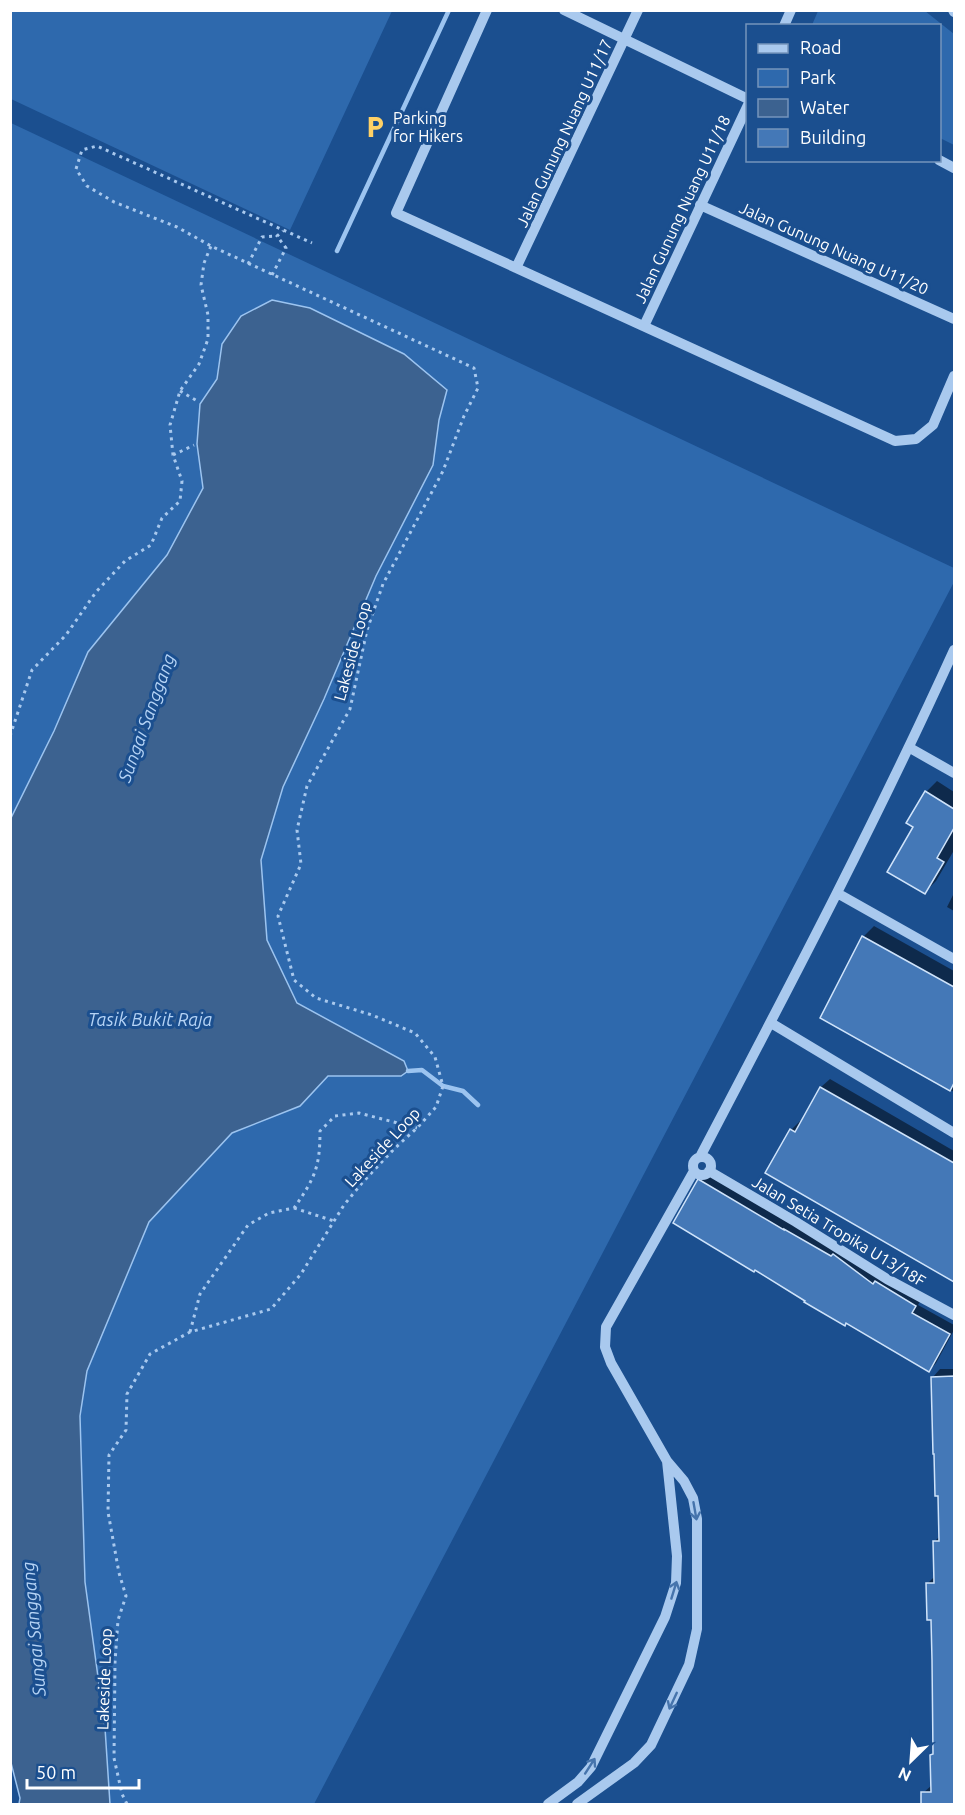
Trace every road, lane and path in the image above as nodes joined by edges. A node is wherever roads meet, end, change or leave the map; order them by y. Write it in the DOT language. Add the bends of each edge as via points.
graph roads {
  1 [pos="487,10"];
  2 [pos="564,10"];
  3 [pos="638,10"];
  4 [pos="791,10"];
  5 [pos="785,24"];
  6 [pos="624,40"];
  7 [pos="746,99"];
  8 [pos="746,107"];
  9 [pos="700,205"];
  10 [pos="284,231"];
  11 [pos="277,236"];
  12 [pos="312,243"];
  13 [pos="211,246"];
  14 [pos="248,264"];
  15 [pos="516,268"];
  16 [pos="272,275"];
  17 [pos="954,319"];
  18 [pos="644,326"];
  19 [pos="954,376"];
  20 [pos="180,391"];
  21 [pos="199,402"];
  22 [pos="194,445"];
  23 [pos="173,455"];
  24 [pos="954,650"];
  25 [pos="10,736"];
  26 [pos="910,747"];
  27 [pos="954,773"];
  28 [pos="837,892"];
  29 [pos="954,960"];
  30 [pos="771,1023"];
  31 [pos="417,1128"];
  32 [pos="954,1133"];
  33 [pos="700,1157"];
  34 [pos="694,1171"];
  35 [pos="709,1171"];
  36 [pos="294,1208"];
  37 [pos="334,1221"];
  38 [pos="954,1315"];
  39 [pos="190,1332"];
  40 [pos="667,1461"];
  41 [pos="128,1804"];
  42 [pos="548,1804"];
  43 [pos="576,1804"];
  1 -- 15 [label="street" via="396,213"];
  2 -- 6 [label="street"];
  3 -- 6 [label="street, Jalan Gunung Nuang U11/17"];
  4 -- 5 [label="street"];
  6 -- 7 [label="street"];
  6 -- 15 [label="street, Jalan Gunung Nuang U11/17"];
  8 -- 9 [label="street, Jalan Gunung Nuang U11/18"];
  9 -- 17 [label="street, Jalan Gunung Nuang U11/20"];
  9 -- 18 [label="street, Jalan Gunung Nuang U11/18"];
  10 -- 11 [label="path"];
  10 -- 12 [label="path"];
  10 -- 13 [label="path" via="97,146 82,150 76,169 87,186"];
  11 -- 14 [label="path" via="262,237"];
  11 -- 16 [label="path" via="285,248"];
  13 -- 14 [label="path"];
  13 -- 20 [label="path" via="201,285 208,315 208,339 200,364"];
  14 -- 16 [label="path"];
  15 -- 18 [label="street"];
  16 -- 31 [label="path, Lakeside Loop" via="474,368 478,388 443,471 383,584 367,630 350,709 307,786 297,830 301,864 278,915 294,980 315,998 415,1033 435,1057 443,1086 436,1107"];
  18 -- 19 [label="street" via="895,441 916,439 933,425"];
  20 -- 21 [label="path"];
  20 -- 23 [label="path" via="170,425"];
  22 -- 23 [label="path"];
  23 -- 25 [label="path" via="182,481 180,501 162,518 150,545 125,561 96,592 66,635 32,670"];
  24 -- 26 [label="street"];
  26 -- 27 [label="street"];
  26 -- 28 [label="street"];
  28 -- 29 [label="street"];
  28 -- 30 [label="street"];
  30 -- 32 [label="street"];
  30 -- 33 [label="street"];
  31 -- 36 [label="path" via="359,1113 335,1116 320,1131 320,1157 312,1182"];
  31 -- 37 [label="path, Lakeside Loop" via="363,1183"];
  33 -- 34 [label="street" via="693,1162"];
  33 -- 35 [label="street" via="710,1162"];
  34 -- 35 [label="street" via="702,1175"];
  34 -- 40 [label="street" via="606,1327 605,1347 611,1363"];
  35 -- 38 [label="street, Jalan Setia Tropika U13/18F" via="887,1280"];
  36 -- 37 [label="path"];
  36 -- 39 [label="path" via="269,1213 248,1225 200,1294"];
  37 -- 39 [label="path, Lakeside Loop" via="271,1310"];
  39 -- 41 [label="path, Lakeside Loop" via="150,1354 127,1394 126,1430 109,1455 108,1512 126,1596 118,1620 114,1758"];
  42 -- 40 [label="street, one-way" via="591,1767 664,1617 676,1583"];
  40 -- 43 [label="street, one-way" via="693,1498 697,1519 697,1629 689,1665 651,1745 634,1763"];
}
